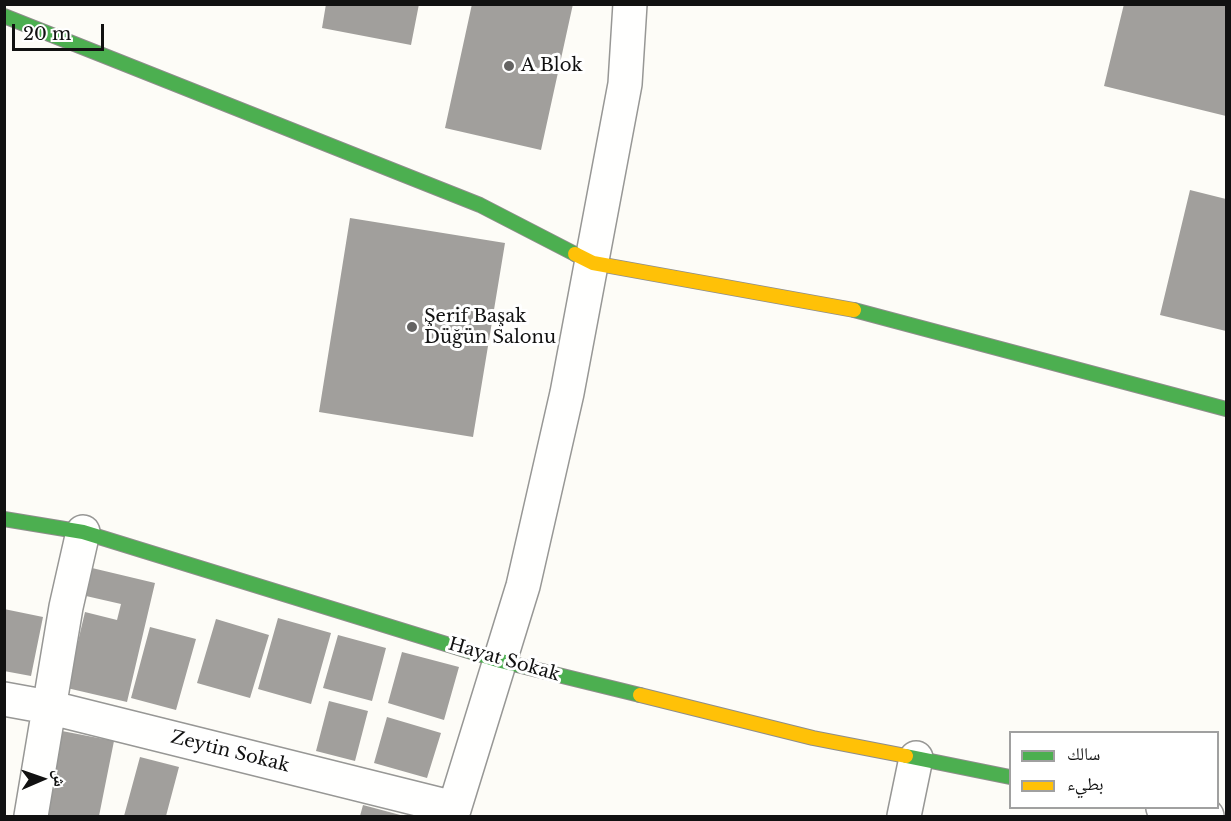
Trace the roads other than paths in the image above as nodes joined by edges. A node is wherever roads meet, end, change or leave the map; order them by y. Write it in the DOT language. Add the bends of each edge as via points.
graph roads {
  1 [pos="630,4"];
  2 [pos="4,16"];
  3 [pos="593,263"];
  4 [pos="1227,409"];
  5 [pos="4,519"];
  6 [pos="82,532"];
  7 [pos="501,661"];
  8 [pos="4,699"];
  9 [pos="48,707"];
  10 [pos="916,758"];
  11 [pos="1009,777"];
  12 [pos="1173,809"];
  13 [pos="453,812"];
  14 [pos="31,816"];
  15 [pos="904,816"];
  16 [pos="1207,816"];
  1 -- 3 [label="street" via="625,84"];
  2 -- 3 [label="street" via="480,205"];
  3 -- 4 [label="street" via="838,306"];
  3 -- 7 [label="street" via="552,461"];
  5 -- 6 [label="street, Hayat Sokak"];
  6 -- 7 [label="street, Hayat Sokak"];
  6 -- 9 [label="street"];
  7 -- 10 [label="street, Hayat Sokak" via="813,738"];
  7 -- 13 [label="street"];
  8 -- 9 [label="street, Zeytin Sokak"];
  9 -- 13 [label="street, Zeytin Sokak"];
  9 -- 14 [label="street"];
  10 -- 11 [label="street, Hayat Sokak"];
  10 -- 15 [label="street"];
  12 -- 16 [label="street"];
}
